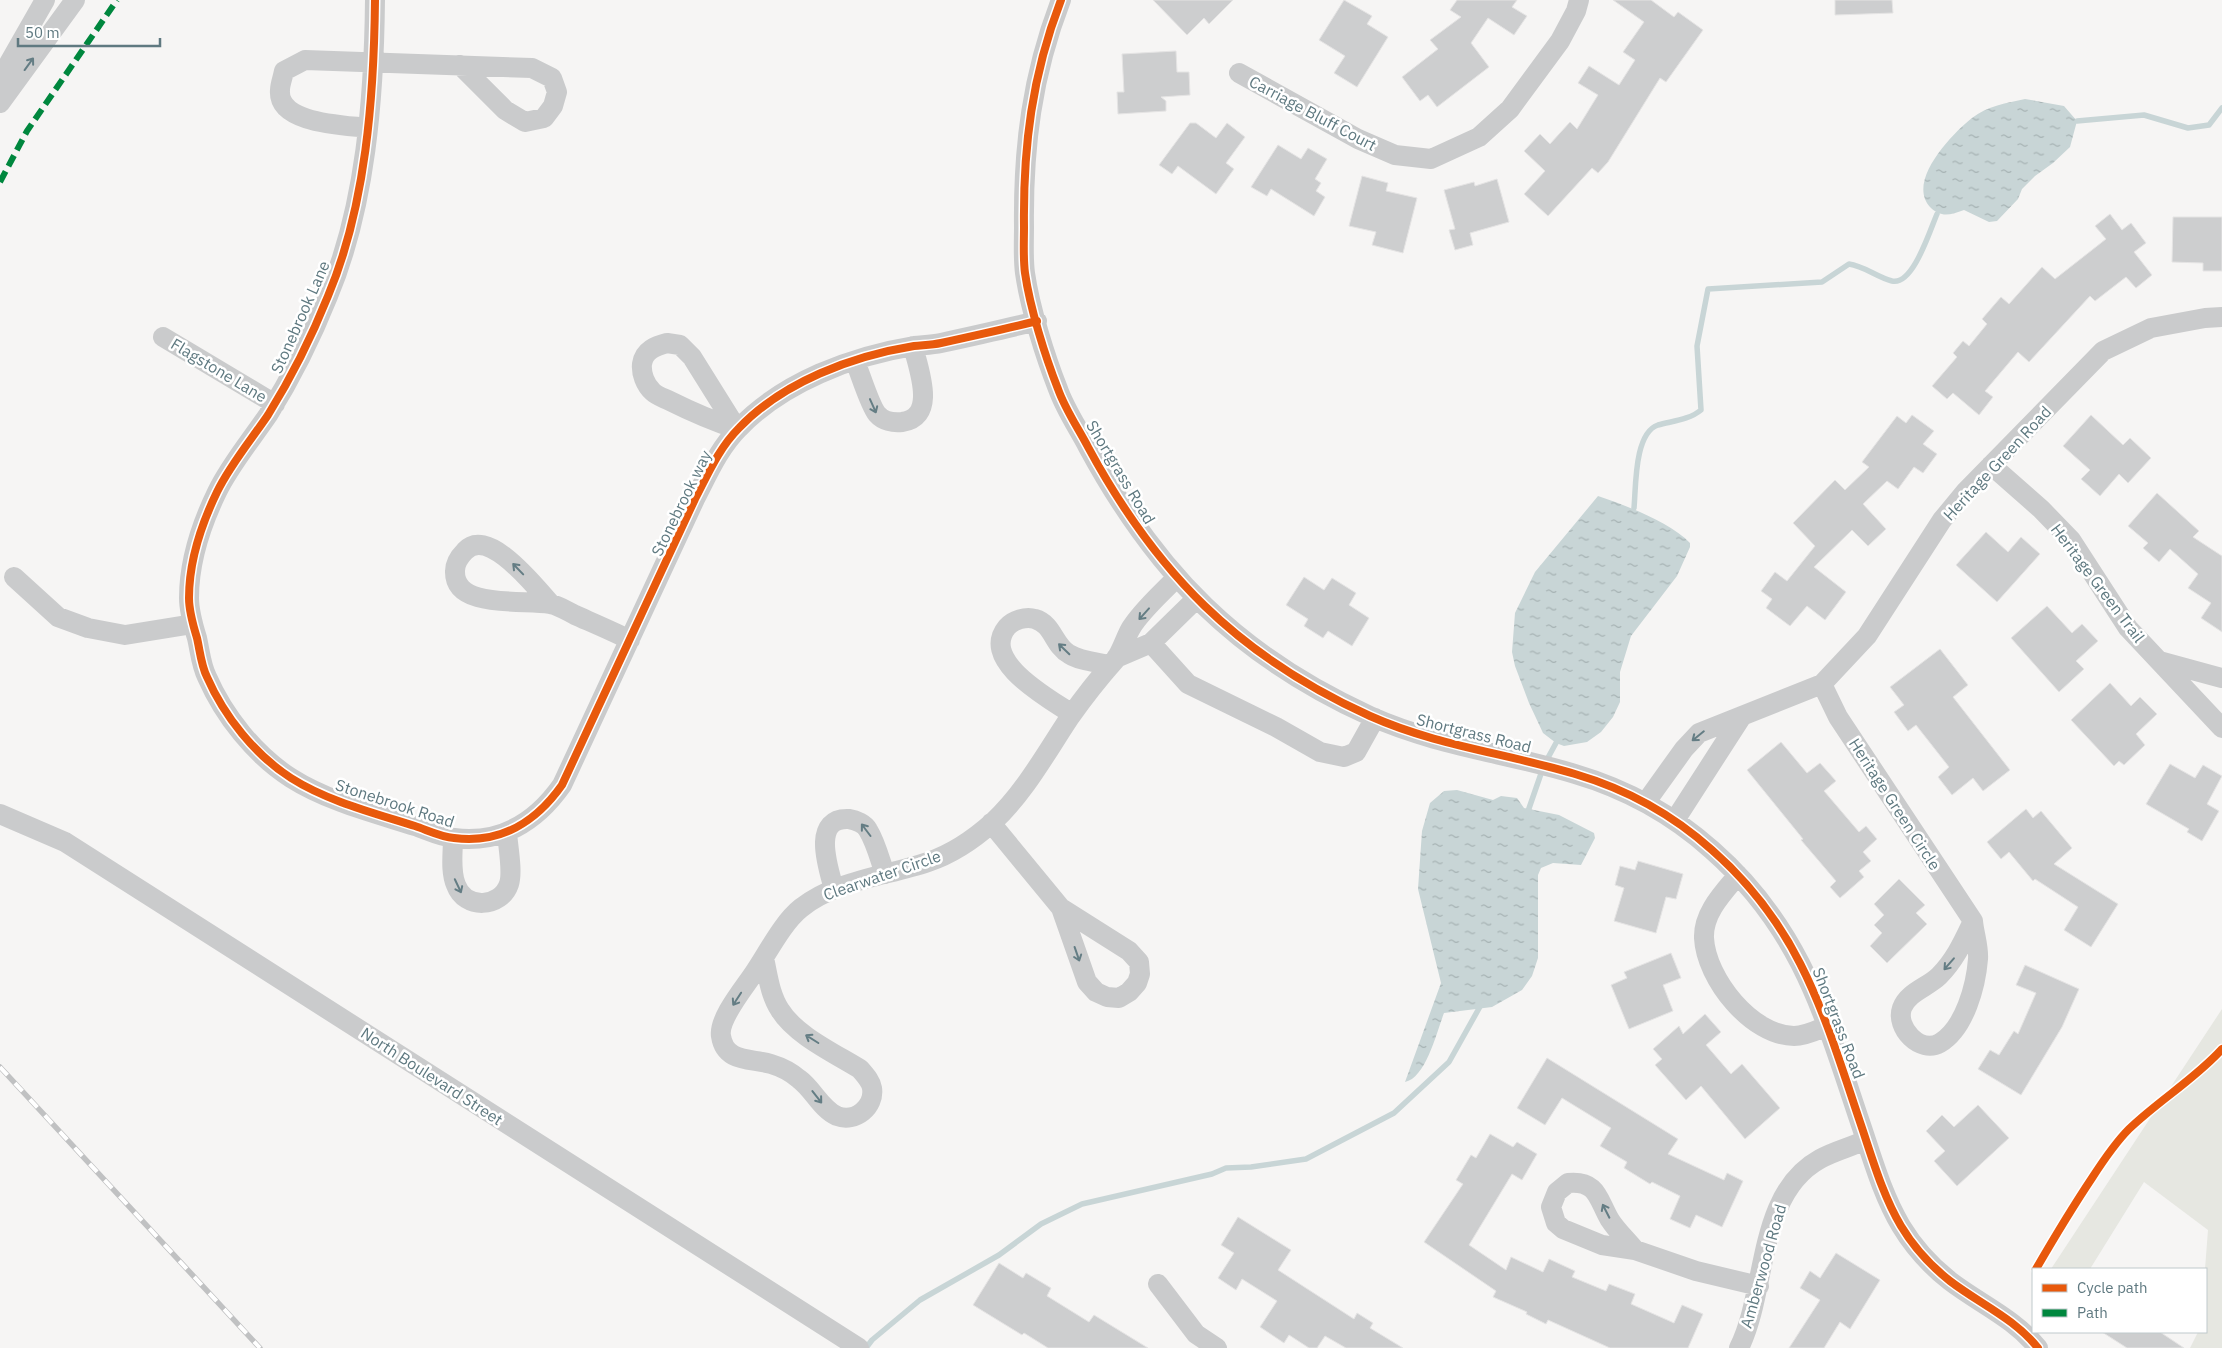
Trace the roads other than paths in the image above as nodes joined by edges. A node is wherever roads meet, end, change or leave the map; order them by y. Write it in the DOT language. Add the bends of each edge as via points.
graph roads {
  1 [pos="45,0"];
  2 [pos="75,0"];
  3 [pos="375,0"];
  4 [pos="1062,0"];
  5 [pos="1579,0"];
  6 [pos="375,63"];
  7 [pos="460,65"];
  8 [pos="1239,73"];
  9 [pos="0,79"];
  10 [pos="0,103"];
  11 [pos="368,128"];
  12 [pos="2222,316"];
  13 [pos="1037,321"];
  14 [pos="163,337"];
  15 [pos="914,346"];
  16 [pos="855,361"];
  17 [pos="275,404"];
  18 [pos="737,429"];
  19 [pos="1991,465"];
  20 [pos="14,577"];
  21 [pos="1176,578"];
  22 [pos="1196,600"];
  23 [pos="551,604"];
  24 [pos="193,624"];
  25 [pos="630,640"];
  26 [pos="1152,643"];
  27 [pos="1113,662"];
  28 [pos="2160,662"];
  29 [pos="2222,678"];
  30 [pos="1822,684"];
  31 [pos="1072,714"];
  32 [pos="1742,716"];
  33 [pos="1375,718"];
  34 [pos="2222,728"];
  35 [pos="1646,802"];
  36 [pos="0,814"];
  37 [pos="1675,820"];
  38 [pos="991,824"];
  39 [pos="507,833"];
  40 [pos="454,838"];
  41 [pos="885,874"];
  42 [pos="1738,875"];
  43 [pos="834,889"];
  44 [pos="1062,908"];
  45 [pos="1972,921"];
  46 [pos="764,958"];
  47 [pos="1827,1026"];
  48 [pos="1866,1140"];
  49 [pos="1635,1250"];
  50 [pos="1158,1284"];
  51 [pos="1759,1286"];
  52 [pos="859,1348"];
  53 [pos="1217,1348"];
  54 [pos="1739,1348"];
  55 [pos="2038,1348"];
  1 -- 9 [label="street"];
  10 -- 2 [label="street, one-way"];
  3 -- 6 [label="street, Stonebrook Lane"];
  4 -- 13 [label="street, Shortgrass Road" via="1048,33 1031,103 1024,190 1024,272"];
  5 -- 8 [label="street, Carriage Bluff Court" via="1560,41 1510,109 1479,137 1431,159 1395,155 1358,139"];
  6 -- 7 [label="street"];
  6 -- 11 [label="street, Stonebrook Lane"];
  6 -- 11 [label="street" via="305,60 284,71 280,91 284,106 308,121"];
  11 -- 17 [label="street, Stonebrook Lane" via="347,242 338,269"];
  12 -- 19 [label="street, Heritage Green Road" via="2151,328 2103,351"];
  13 -- 15 [label="street, Stonebrook way" via="938,344"];
  13 -- 21 [label="street, Shortgrass Road" via="1059,393 1117,500"];
  14 -- 17 [label="street, Flagstone Lane"];
  15 -- 16 [label="street, Stonebrook way"];
  16 -- 15 [label="street, one-way" via="876,413 885,420 904,422 919,412 925,396"];
  16 -- 18 [label="street, Stonebrook way" via="793,386 760,408"];
  17 -- 24 [label="street, Stonebrook Lane" via="218,489 200,530 191,570 189,600"];
  18 -- 18 [label="street" via="692,357 680,346 667,343 648,352 642,369 644,380 653,392 703,418"];
  18 -- 25 [label="street, Stonebrook way" via="715,460 699,491"];
  19 -- 28 [label="street, Heritage Green Trail" via="2071,540 2128,628"];
  19 -- 30 [label="street, Heritage Green Road" via="1942,520 1867,636"];
  20 -- 24 [label="street" via="58,617 88,628 125,635"];
  21 -- 22 [label="street, Shortgrass Road"];
  21 -- 27 [label="street, Clearwater Circle, one-way" via="1132,626"];
  22 -- 26 [label="street"];
  22 -- 33 [label="street, Shortgrass Road" via="1278,666"];
  23 -- 25 [label="street"];
  24 -- 40 [label="street, Stonebrook Road" via="206,675 224,710 269,762 314,791"];
  25 -- 39 [label="street, Stonebrook Road" via="562,786 538,815"];
  26 -- 27 [label="street"];
  26 -- 33 [label="street" via="1188,684 1320,752 1344,757 1356,752"];
  27 -- 31 [label="street, Clearwater Circle"];
  27 -- 31 [label="street, one-way" via="1068,654 1044,623 1035,619 1016,620 1008,626 1000,644 1008,666"];
  28 -- 29 [label="street"];
  28 -- 34 [label="street, Heritage Green Trail"];
  30 -- 32 [label="street, Heritage Green Road"];
  30 -- 45 [label="street, Heritage Green Circle" via="1838,717"];
  31 -- 38 [label="street, Clearwater Circle" via="1027,783"];
  32 -- 35 [label="street, Heritage Green Road, one-way" via="1699,733"];
  32 -- 37 [label="street"];
  33 -- 35 [label="street, Shortgrass Road" via="1432,739 1579,775"];
  35 -- 37 [label="street, Shortgrass Road"];
  36 -- 52 [label="street, North Boulevard Street" via="64,842"];
  37 -- 42 [label="street, Shortgrass Road"];
  38 -- 41 [label="street, Clearwater Circle" via="945,855"];
  38 -- 44 [label="street"];
  39 -- 40 [label="street, Stonebrook Road"];
  40 -- 39 [label="street, one-way" via="453,875 456,886 469,900 479,904 497,900 510,882"];
  41 -- 43 [label="street, Clearwater Circle"];
  41 -- 43 [label="street, one-way" via="868,829 851,819 843,819 828,830 824,842"];
  42 -- 47 [label="street, Shortgrass Road" via="1771,914 1798,957 1818,998"];
  42 -- 47 [label="street" via="1715,903 1704,938 1710,961 1723,986 1741,1010 1774,1033 1795,1036"];
  43 -- 46 [label="street, Clearwater Circle" via="799,909"];
  44 -- 44 [label="street, one-way" via="1087,982 1096,992 1107,997 1119,998 1130,992 1140,974 1139,962 1129,951"];
  45 -- 45 [label="street, Heritage Green Circle, one-way" via="1957,954 1938,977 1910,997 1902,1007 1901,1024 1919,1043 1939,1044 1963,1015 1971,999 1978,957"];
  46 -- 46 [label="street, Clearwater Circle, one-way" via="721,1023 724,1047 732,1055 770,1064 799,1078 826,1109 839,1116 851,1118 860,1114 873,1097 867,1077 788,1022 772,994"];
  47 -- 48 [label="street, Shortgrass Road"];
  48 -- 51 [label="street, Amberwood Road" via="1820,1159 1795,1180 1784,1195 1776,1213"];
  48 -- 55 [label="street, Shortgrass Road" via="1886,1197 1903,1229 1921,1253 1948,1280 2008,1318"];
  49 -- 51 [label="street" via="1696,1271"];
  50 -- 53 [label="street" via="1196,1334"];
  51 -- 54 [label="street, Amberwood Road"];
}
